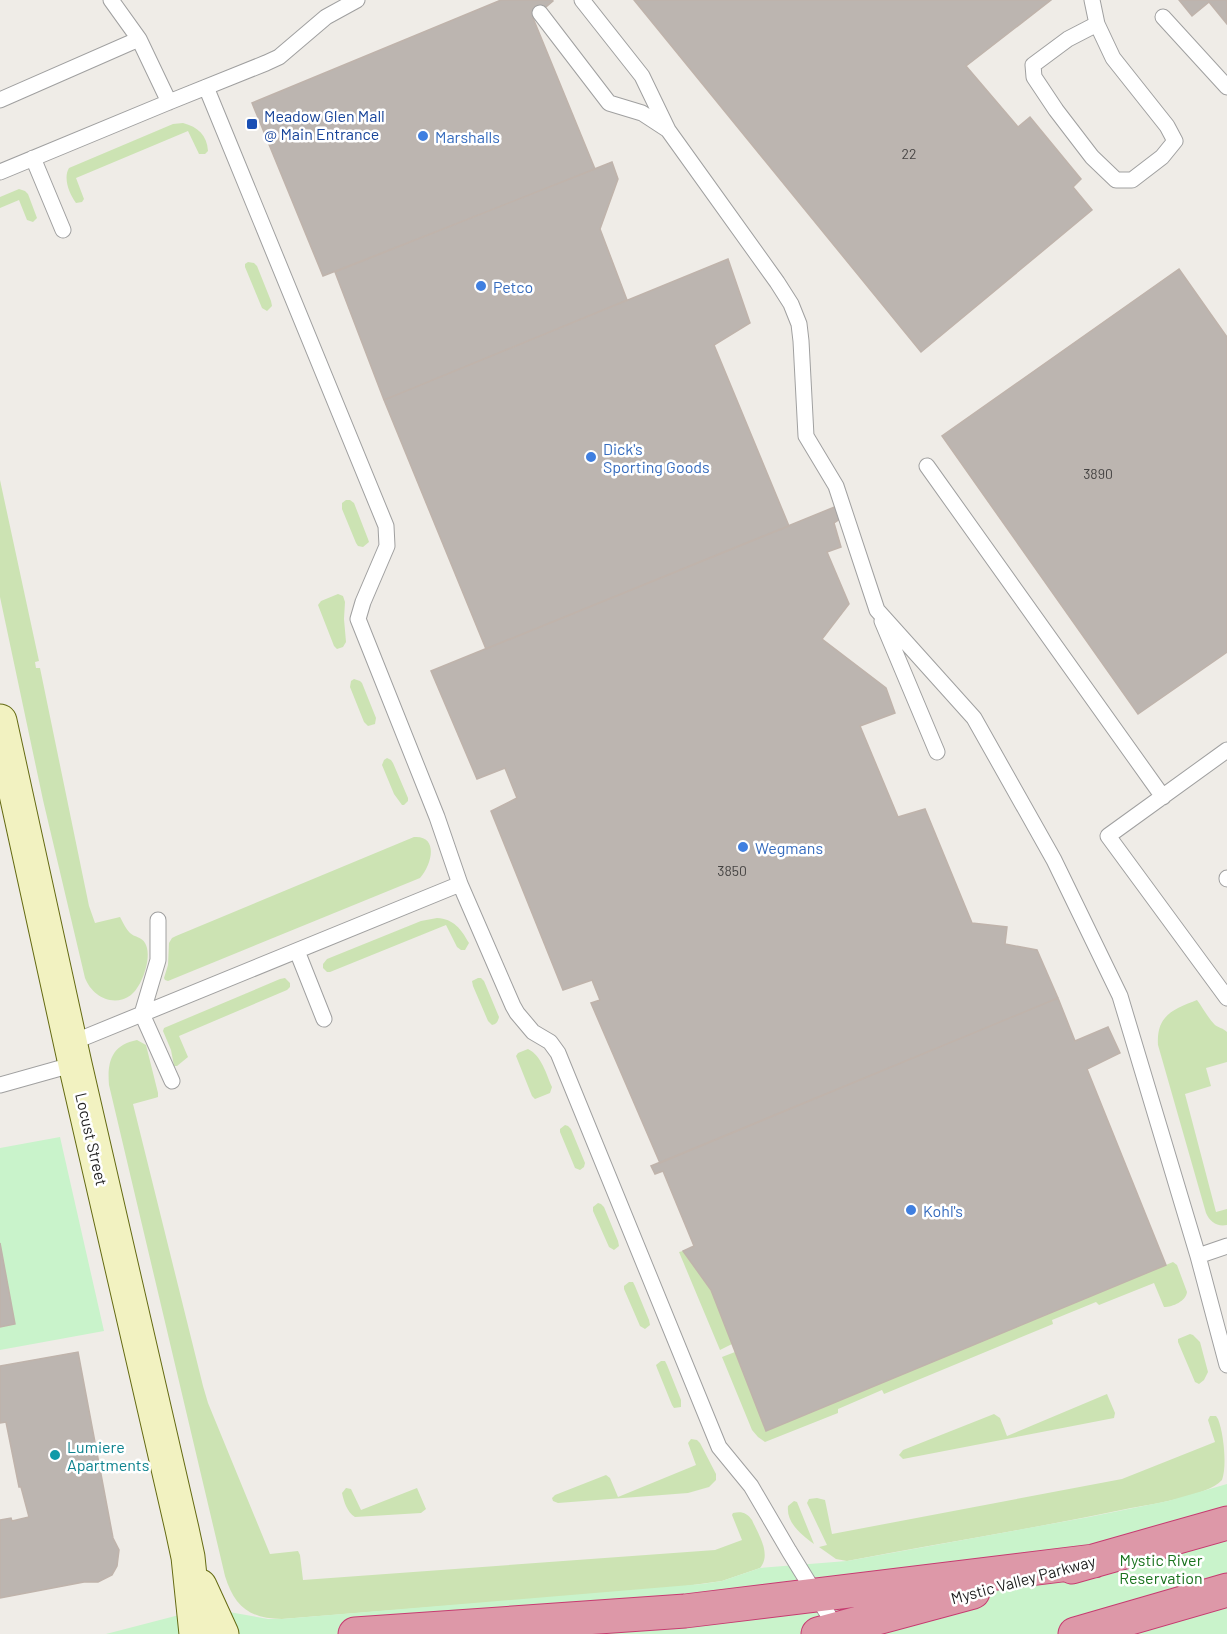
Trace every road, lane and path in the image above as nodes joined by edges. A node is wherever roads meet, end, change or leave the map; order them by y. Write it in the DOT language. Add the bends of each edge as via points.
graph roads {
  1 [pos="111,0"];
  2 [pos="357,0"];
  3 [pos="582,0"];
  4 [pos="1092,0"];
  5 [pos="540,13"];
  6 [pos="1163,17"];
  7 [pos="1097,24"];
  8 [pos="139,39"];
  9 [pos="206,87"];
  10 [pos="1227,87"];
  11 [pos="0,100"];
  12 [pos="169,102"];
  13 [pos="668,130"];
  14 [pos="33,158"];
  15 [pos="0,172"];
  16 [pos="63,230"];
  17 [pos="927,466"];
  18 [pos="877,610"];
  19 [pos="0,721"];
  20 [pos="1227,750"];
  21 [pos="937,752"];
  22 [pos="1163,797"];
  23 [pos="460,884"];
  24 [pos="158,920"];
  25 [pos="297,951"];
  26 [pos="1227,998"];
  27 [pos="142,1014"];
  28 [pos="324,1019"];
  29 [pos="73,1054"];
  30 [pos="172,1081"];
  31 [pos="0,1085"];
  32 [pos="1227,1246"];
  33 [pos="1198,1256"];
  34 [pos="1227,1365"];
  35 [pos="1227,1523"];
  36 [pos="188,1557"];
  37 [pos="1094,1561"];
  38 [pos="1227,1590"];
  39 [pos="815,1594"];
  40 [pos="828,1631"];
  41 [pos="196,1634"];
  42 [pos="222,1634"];
  43 [pos="355,1634"];
  44 [pos="1075,1634"];
  1 -- 8 [label="lane"];
  2 -- 9 [label="lane" via="326,17 279,57"];
  3 -- 13 [label="lane" via="642,76"];
  4 -- 7 [label="lane"];
  5 -- 13 [label="lane" via="609,103 642,113"];
  6 -- 10 [label="lane"];
  7 -- 7 [label="lane" via="1068,39 1034,65 1034,77 1092,157 1116,180 1132,180 1176,141 1113,58"];
  8 -- 11 [label="lane"];
  8 -- 12 [label="lane"];
  9 -- 12 [label="lane"];
  9 -- 23 [label="lane" via="386,526 387,546 358,619"];
  12 -- 14 [label="lane"];
  13 -- 18 [label="lane" via="791,304 801,341 806,436 836,486"];
  14 -- 15 [label="lane"];
  14 -- 16 [label="lane"];
  17 -- 22 [label="lane"];
  18 -- 21 [label="lane"];
  18 -- 33 [label="lane" via="974,718 1054,860 1120,996"];
  19 -- 29 [label="street, Locust Street"];
  20 -- 22 [label="lane"];
  22 -- 26 [label="lane" via="1108,836"];
  23 -- 25 [label="lane"];
  23 -- 39 [label="lane" via="517,1013 558,1053 718,1447 751,1486"];
  24 -- 27 [label="lane" via="158,960"];
  25 -- 27 [label="lane"];
  25 -- 28 [label="lane"];
  27 -- 29 [label="lane"];
  27 -- 30 [label="lane"];
  29 -- 31 [label="lane"];
  29 -- 36 [label="street, Locust Street"];
  32 -- 33 [label="lane"];
  33 -- 34 [label="lane"];
  35 -- 37 [label="highway, Mystic Valley Parkway"];
  36 -- 41 [label="street, Locust Street"];
  36 -- 42 [label="street, Locust Street"];
  37 -- 39 [label="highway"];
  37 -- 40 [label="highway, Mystic Valley Parkway"];
  38 -- 44 [label="highway"];
  39 -- 40 [label="lane"];
  39 -- 43 [label="highway" via="685,1611"];
}
